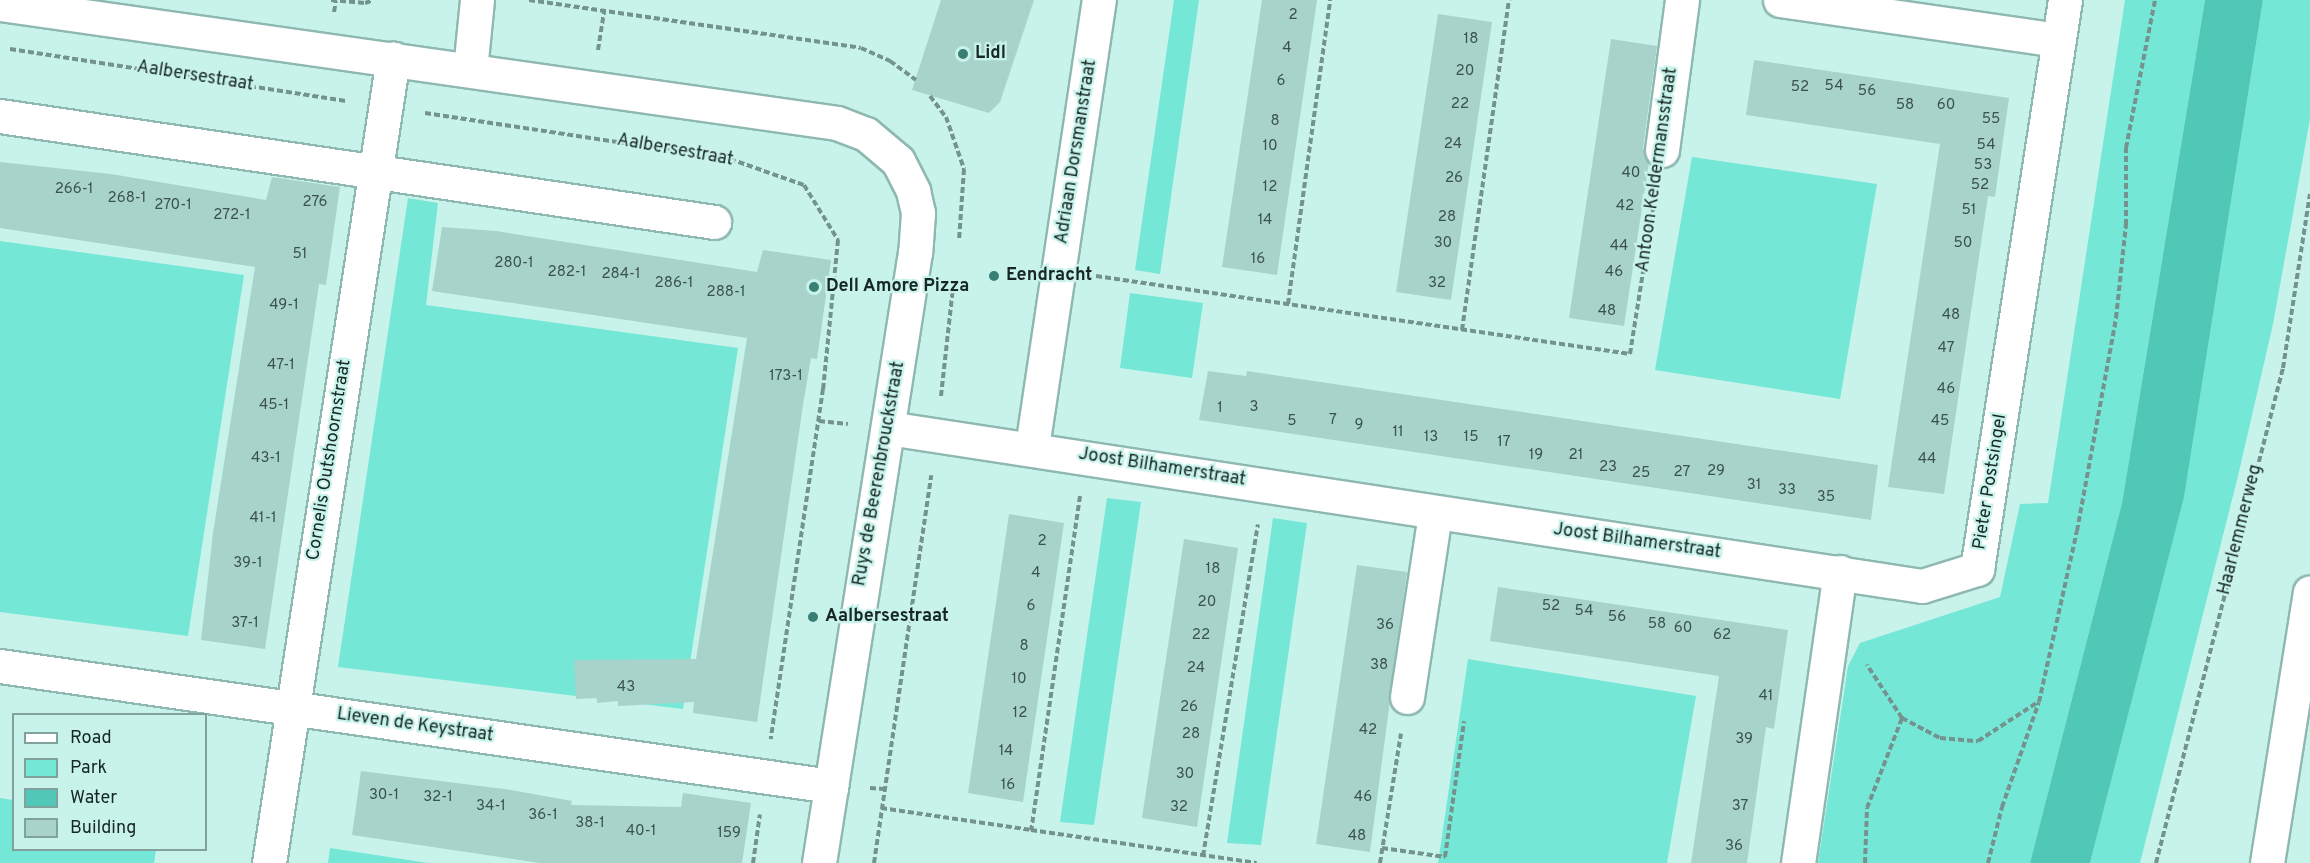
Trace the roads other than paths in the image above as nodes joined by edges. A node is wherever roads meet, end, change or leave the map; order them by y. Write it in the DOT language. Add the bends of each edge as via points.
graph roads {
  1 [pos="477,0"];
  2 [pos="1100,0"];
  3 [pos="1682,0"];
  4 [pos="1780,0"];
  5 [pos="2065,0"];
  6 [pos="0,4"];
  7 [pos="2058,40"];
  8 [pos="393,58"];
  9 [pos="470,70"];
  10 [pos="0,116"];
  11 [pos="1662,150"];
  12 [pos="375,173"];
  13 [pos="714,222"];
  14 [pos="888,428"];
  15 [pos="1032,447"];
  16 [pos="1435,513"];
  17 [pos="1840,572"];
  18 [pos="2310,592"];
  19 [pos="0,666"];
  20 [pos="1407,697"];
  21 [pos="290,709"];
  22 [pos="831,786"];
  23 [pos="269,863"];
  24 [pos="819,863"];
  25 [pos="1798,863"];
  26 [pos="2267,863"];
  1 -- 9 [label="street"];
  2 -- 15 [label="street, Adriaan Dorsmanstraat"];
  3 -- 11 [label="street, Antoon Keldermansstraat"];
  4 -- 7 [label="street"];
  5 -- 7 [label="street, Pieter Postsingel"];
  6 -- 8 [label="street"];
  7 -- 17 [label="street, Pieter Postsingel" via="1977,569 1922,586"];
  8 -- 9 [label="street"];
  8 -- 12 [label="street, Cornelis Outshoornstraat"];
  9 -- 14 [label="street, Ruys de Beerenbrouckstraat" via="837,123 866,134 883,146 897,161 913,191 918,213"];
  10 -- 12 [label="street"];
  12 -- 13 [label="street"];
  12 -- 21 [label="street, Cornelis Outshoornstraat"];
  14 -- 15 [label="street, Joost Bilhamerstraat"];
  14 -- 22 [label="street, Ruys de Beerenbrouckstraat"];
  15 -- 16 [label="street, Joost Bilhamerstraat"];
  16 -- 17 [label="street, Joost Bilhamerstraat"];
  16 -- 20 [label="street"];
  17 -- 25 [label="street"];
  18 -- 26 [label="street"];
  19 -- 21 [label="street, Lieven de Keystraat"];
  21 -- 22 [label="street, Lieven de Keystraat"];
  21 -- 23 [label="street, Cornelis Outshoornstraat"];
  22 -- 24 [label="street, Ruys de Beerenbrouckstraat"];
}
